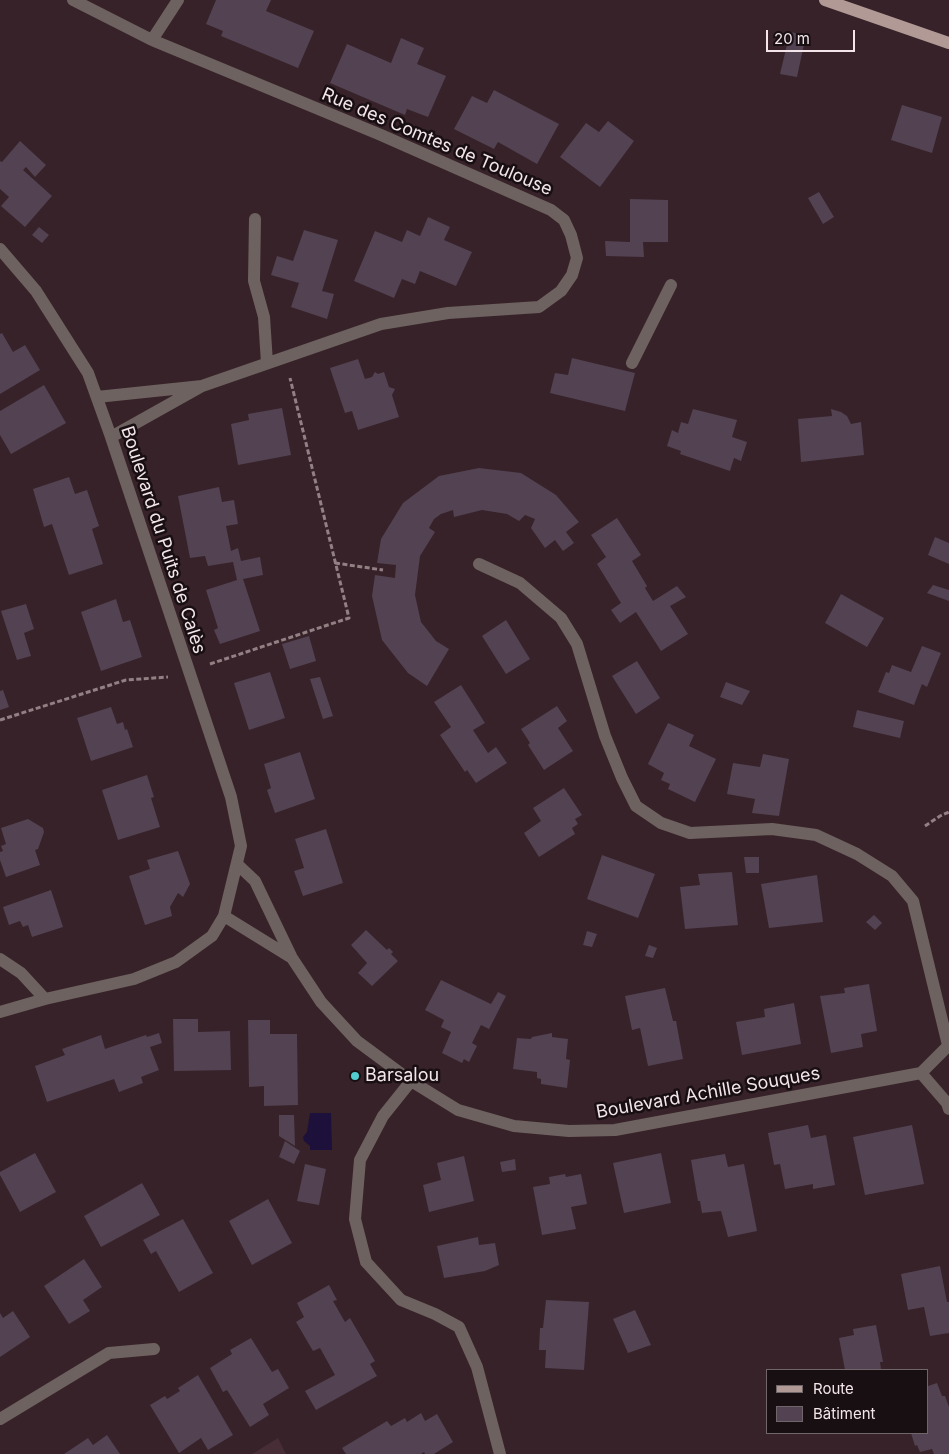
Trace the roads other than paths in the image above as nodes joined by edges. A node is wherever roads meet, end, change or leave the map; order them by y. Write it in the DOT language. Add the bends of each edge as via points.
graph roads {
  1 [pos="73,0"];
  2 [pos="178,0"];
  3 [pos="825,0"];
  4 [pos="152,40"];
  5 [pos="949,43"];
  6 [pos="255,220"];
  7 [pos="0,249"];
  8 [pos="671,285"];
  9 [pos="267,363"];
  10 [pos="632,363"];
  11 [pos="202,386"];
  12 [pos="97,397"];
  13 [pos="111,437"];
  14 [pos="479,564"];
  15 [pos="237,864"];
  16 [pos="224,916"];
  17 [pos="292,958"];
  18 [pos="0,959"];
  19 [pos="45,999"];
  20 [pos="0,1012"];
  21 [pos="948,1045"];
  22 [pos="921,1073"];
  23 [pos="411,1081"];
  24 [pos="949,1109"];
  25 [pos="154,1349"];
  26 [pos="0,1419"];
  27 [pos="500,1454"];
  1 -- 4 [label="street, Rue des Comtes de Toulouse"];
  2 -- 4 [label="street"];
  3 -- 5 [label="main road"];
  4 -- 9 [label="street, Rue des Comtes de Toulouse" via="381,135 550,210 564,220 572,235 577,258 572,275 561,291 540,306 381,324"];
  6 -- 9 [label="street" via="254,281 264,317"];
  7 -- 12 [label="street, Boulevard du Puits de Calès" via="36,291 88,372"];
  8 -- 10 [label="street"];
  9 -- 11 [label="street, Rue des Comtes de Toulouse"];
  11 -- 12 [label="street, Rue des Comtes de Toulouse"];
  11 -- 13 [label="street, Rue des Comtes de Toulouse"];
  12 -- 13 [label="street, Boulevard du Puits de Calès"];
  13 -- 15 [label="street, Boulevard du Puits de Calès" via="231,797 241,846"];
  14 -- 21 [label="street" via="520,583 561,618 577,644 605,736 636,806 661,823 690,832 772,829 816,835 857,854 892,876 913,900"];
  15 -- 16 [label="street, Boulevard du Puits de Calès"];
  15 -- 17 [label="street" via="255,881"];
  16 -- 17 [label="street"];
  16 -- 19 [label="street, Boulevard du Puits de Calès" via="212,936 176,962 134,979"];
  17 -- 23 [label="street" via="321,1002 357,1041"];
  18 -- 19 [label="street" via="21,973"];
  19 -- 20 [label="street, Boulevard du Puits de Calès"];
  21 -- 22 [label="street"];
  22 -- 23 [label="street, Boulevard Achille Souques" via="616,1130 569,1131 514,1126 458,1110"];
  22 -- 24 [label="street"];
  23 -- 27 [label="street" via="383,1116 360,1160 355,1219 366,1262 401,1300 459,1327 477,1366"];
  25 -- 26 [label="street" via="109,1353"];
}
